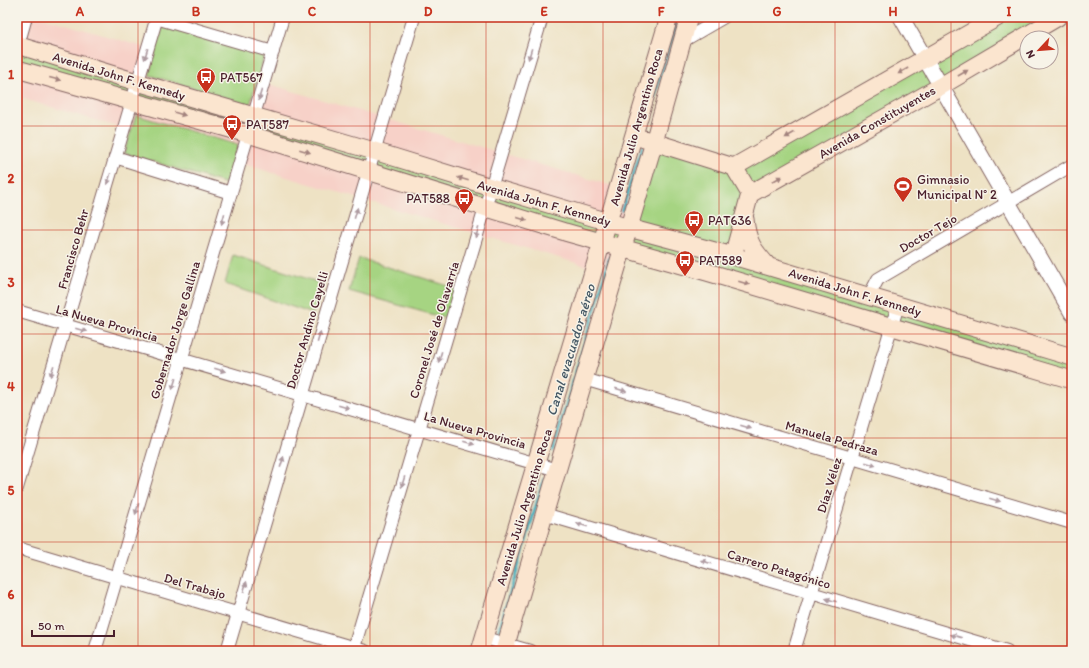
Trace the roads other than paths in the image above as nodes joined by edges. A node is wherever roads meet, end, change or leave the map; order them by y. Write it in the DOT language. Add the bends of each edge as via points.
graph roads {
  1 [pos="26,17"];
  2 [pos="156,17"];
  3 [pos="283,17"];
  4 [pos="414,17"];
  5 [pos="542,17"];
  6 [pos="669,17"];
  7 [pos="689,17"];
  8 [pos="724,17"];
  9 [pos="901,17"];
  10 [pos="998,17"];
  11 [pos="1058,17"];
  12 [pos="681,42"];
  13 [pos="17,46"];
  14 [pos="273,52"];
  15 [pos="925,59"];
  16 [pos="17,69"];
  17 [pos="137,82"];
  18 [pos="941,86"];
  19 [pos="132,100"];
  20 [pos="253,116"];
  21 [pos="248,134"];
  22 [pos="634,136"];
  23 [pos="654,142"];
  24 [pos="374,151"];
  25 [pos="115,157"];
  26 [pos="1072,165"];
  27 [pos="734,167"];
  28 [pos="369,171"];
  29 [pos="491,187"];
  30 [pos="230,193"];
  31 [pos="750,194"];
  32 [pos="1008,202"];
  33 [pos="485,208"];
  34 [pos="745,214"];
  35 [pos="608,222"];
  36 [pos="629,228"];
  37 [pos="602,243"];
  38 [pos="622,249"];
  39 [pos="733,256"];
  40 [pos="768,266"];
  41 [pos="707,272"];
  42 [pos="870,296"];
  43 [pos="898,305"];
  44 [pos="17,311"];
  45 [pos="1072,313"];
  46 [pos="65,325"];
  47 [pos="891,327"];
  48 [pos="1072,358"];
  49 [pos="181,359"];
  50 [pos="584,379"];
  51 [pos="1072,380"];
  52 [pos="302,394"];
  53 [pos="419,428"];
  54 [pos="852,458"];
  55 [pos="537,463"];
  56 [pos="557,470"];
  57 [pos="17,488"];
  58 [pos="544,514"];
  59 [pos="1072,523"];
  60 [pos="17,548"];
  61 [pos="117,578"];
  62 [pos="811,594"];
  63 [pos="238,613"];
  64 [pos="482,644"];
  65 [pos="505,647"];
  66 [pos="357,650"];
  67 [pos="95,651"];
  68 [pos="226,651"];
  69 [pos="530,651"];
  70 [pos="794,651"];
  71 [pos="1007,651"];
  1 -- 13 [label="street"];
  2 -- 14 [label="street"];
  2 -- 17 [label="street, Francisco Behr, one-way"];
  3 -- 14 [label="street, Gobernador Jorge Gallina"];
  4 -- 24 [label="street, Doctor Andino Cayelli"];
  5 -- 29 [label="street, Coronel José de Olavarría, one-way"];
  6 -- 22 [label="main road, Avenida Julio Argentino Roca"];
  7 -- 12 [label="main road, Avenida Julio Argentino Roca"];
  8 -- 12 [label="street"];
  9 -- 15 [label="street"];
  10 -- 15 [label="main road"];
  18 -- 11 [label="main road, Avenida Constituyentes, one-way"];
  12 -- 23 [label="main road, Avenida Julio Argentino Roca"];
  13 -- 17 [label="main road, Avenida John F. Kennedy"];
  14 -- 20 [label="street, Gobernador Jorge Gallina, one-way"];
  15 -- 18 [label="street"];
  15 -- 27 [label="main road, one-way"];
  16 -- 19 [label="main road, Avenida John F. Kennedy, one-way"];
  17 -- 19 [label="street, Francisco Behr"];
  17 -- 20 [label="main road, Avenida John F. Kennedy"];
  31 -- 18 [label="main road, Avenida Constituyentes, one-way"];
  18 -- 32 [label="street"];
  19 -- 21 [label="main road, Avenida John F. Kennedy, one-way"];
  19 -- 25 [label="street, Francisco Behr"];
  20 -- 21 [label="street, Gobernador Jorge Gallina"];
  20 -- 24 [label="main road, Avenida John F. Kennedy"];
  21 -- 28 [label="main road, Avenida John F. Kennedy, one-way"];
  21 -- 30 [label="street, Gobernador Jorge Gallina"];
  22 -- 23 [label="main road"];
  22 -- 35 [label="main road, Avenida Julio Argentino Roca"];
  23 -- 27 [label="main road"];
  23 -- 36 [label="main road, Avenida Julio Argentino Roca"];
  24 -- 28 [label="street, Doctor Andino Cayelli"];
  29 -- 24 [label="main road, Avenida John F. Kennedy, one-way"];
  25 -- 30 [label="street"];
  25 -- 46 [label="street, Francisco Behr, one-way"];
  26 -- 32 [label="street, Doctor Tejo"];
  27 -- 31 [label="main road"];
  28 -- 33 [label="main road, Avenida John F. Kennedy"];
  52 -- 28 [label="street, Doctor Andino Cayelli, one-way"];
  29 -- 33 [label="street, Coronel José de Olavarría"];
  29 -- 35 [label="main road, Avenida John F. Kennedy"];
  30 -- 49 [label="street, Gobernador Jorge Gallina, one-way"];
  31 -- 34 [label="main road"];
  32 -- 42 [label="street, Doctor Tejo" via="878,278"];
  32 -- 45 [label="street"];
  33 -- 37 [label="main road, Avenida John F. Kennedy, one-way"];
  33 -- 53 [label="street, Coronel José de Olavarría, one-way"];
  34 -- 39 [label="main road"];
  34 -- 40 [label="main road" via="750,245"];
  35 -- 36 [label="main road, Avenida John F. Kennedy"];
  35 -- 37 [label="main road, Avenida Julio Argentino Roca"];
  36 -- 38 [label="main road, Avenida Julio Argentino Roca"];
  36 -- 39 [label="main road, Avenida John F. Kennedy"];
  37 -- 38 [label="main road, Avenida John F. Kennedy"];
  37 -- 55 [label="main road, Avenida Julio Argentino Roca"];
  38 -- 41 [label="main road, Avenida John F. Kennedy"];
  38 -- 50 [label="main road, Avenida Julio Argentino Roca"];
  39 -- 40 [label="main road, Avenida John F. Kennedy"];
  39 -- 41 [label="main road"];
  40 -- 42 [label="main road, Avenida John F. Kennedy"];
  41 -- 47 [label="main road, Avenida John F. Kennedy, one-way"];
  42 -- 43 [label="main road, Avenida John F. Kennedy"];
  43 -- 47 [label="street, Díaz Vélez"];
  43 -- 48 [label="main road, Avenida John F. Kennedy"];
  44 -- 46 [label="street, La Nueva Provincia"];
  46 -- 49 [label="street, La Nueva Provincia, one-way"];
  46 -- 57 [label="street, Francisco Behr, one-way"];
  47 -- 51 [label="main road, Avenida John F. Kennedy"];
  47 -- 54 [label="street, Díaz Vélez"];
  49 -- 52 [label="street, La Nueva Provincia, one-way"];
  49 -- 61 [label="street, Gobernador Jorge Gallina, one-way"];
  50 -- 54 [label="street, Manuela Pedraza, one-way"];
  50 -- 56 [label="main road, Avenida Julio Argentino Roca"];
  52 -- 53 [label="street, La Nueva Provincia, one-way"];
  63 -- 52 [label="street, Doctor Andino Cayelli, one-way"];
  53 -- 55 [label="street, La Nueva Provincia, one-way"];
  53 -- 66 [label="street, Coronel José de Olavarría, one-way"];
  54 -- 59 [label="street, Manuela Pedraza, one-way"];
  54 -- 62 [label="street, Díaz Vélez"];
  55 -- 56 [label="street, La Nueva Provincia"];
  55 -- 64 [label="main road, Avenida Julio Argentino Roca"];
  56 -- 58 [label="main road, Avenida Julio Argentino Roca"];
  62 -- 58 [label="street, Carrero Patagónico, one-way"];
  58 -- 65 [label="main road, Avenida Julio Argentino Roca"];
  60 -- 61 [label="street, Del Trabajo"];
  61 -- 63 [label="street, Del Trabajo"];
  61 -- 67 [label="street, Gobernador Jorge Gallina"];
  62 -- 70 [label="street, Díaz Vélez"];
  71 -- 62 [label="street, Carrero Patagónico, one-way"];
  63 -- 66 [label="street, Del Trabajo"];
  63 -- 68 [label="street, Doctor Andino Cayelli"];
  64 -- 65 [label="street"];
  65 -- 69 [label="street"];
}
